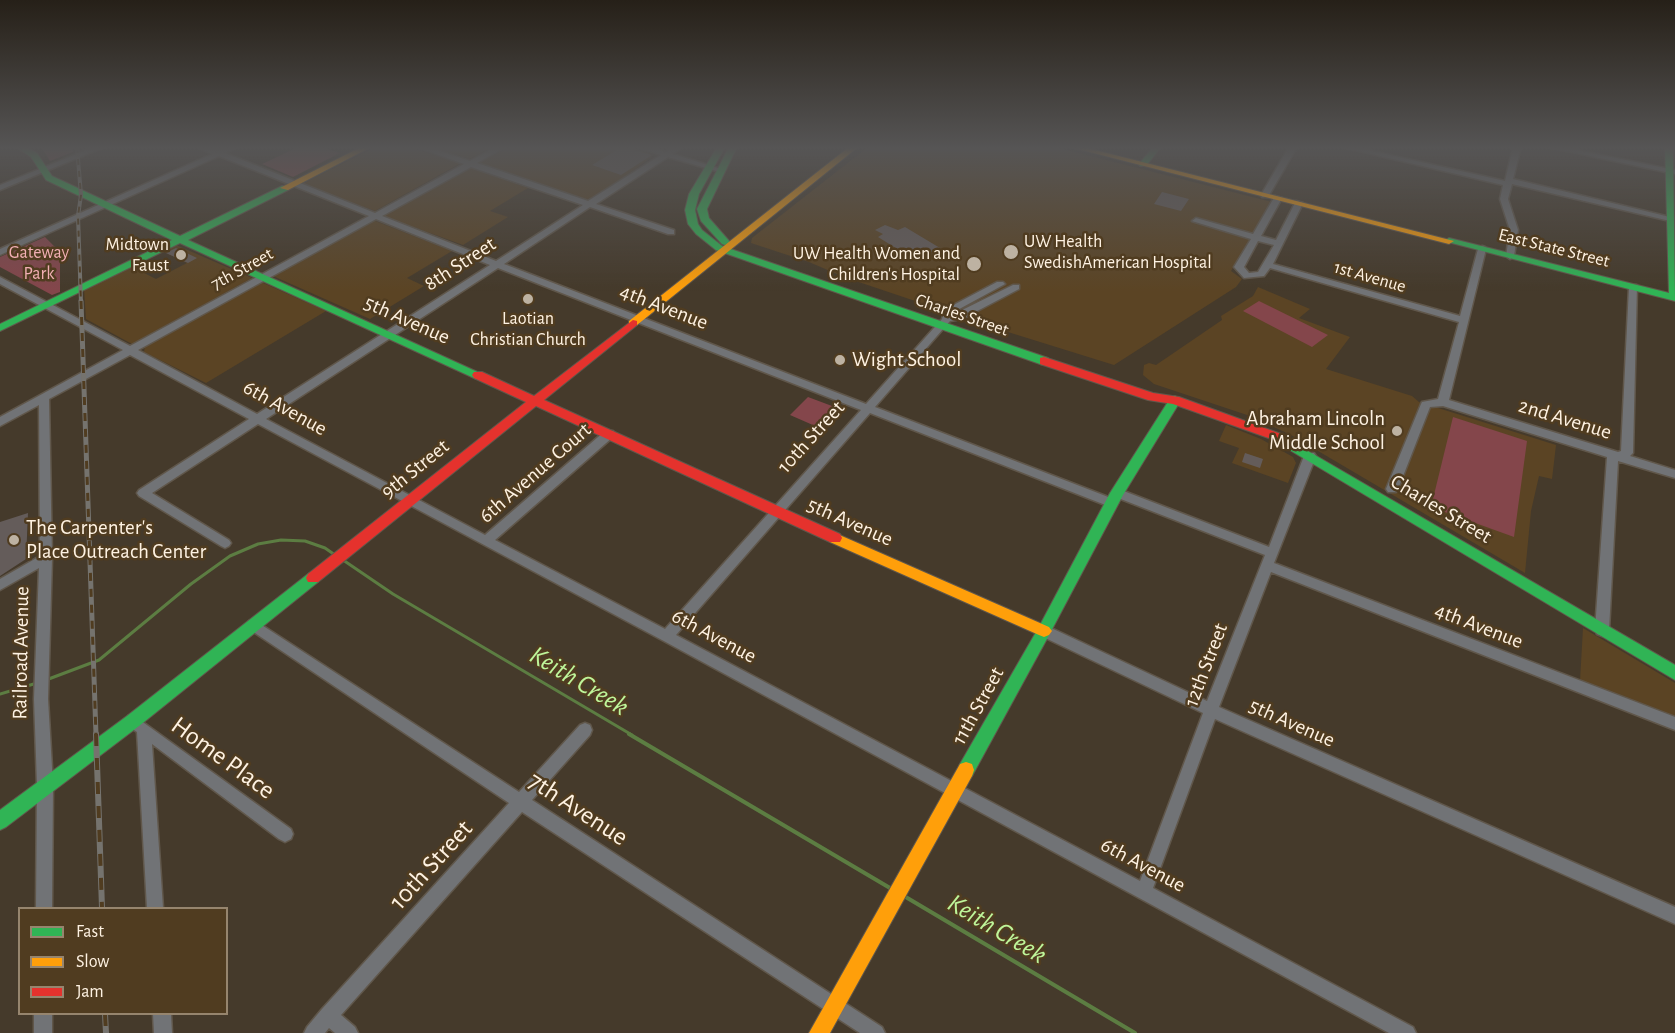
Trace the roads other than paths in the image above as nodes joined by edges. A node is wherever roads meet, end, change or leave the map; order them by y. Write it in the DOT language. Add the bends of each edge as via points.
graph roads {
  1 [pos="83,195"];
  2 [pos="125,195"];
  3 [pos="269,195"];
  4 [pos="325,195"];
  5 [pos="411,195"];
  6 [pos="561,195"];
  7 [pos="604,195"];
  8 [pos="696,195"];
  9 [pos="794,195"];
  10 [pos="1269,195"];
  11 [pos="1505,195"];
  12 [pos="1568,195"];
  13 [pos="1671,195"];
  14 [pos="1272,196"];
  15 [pos="1299,203"];
  16 [pos="103,205"];
  17 [pos="589,205"];
  18 [pos="375,215"];
  19 [pos="1268,215"];
  20 [pos="1670,218"];
  21 [pos="1196,221"];
  22 [pos="1289,221"];
  23 [pos="671,232"];
  24 [pos="1256,237"];
  25 [pos="181,239"];
  26 [pos="1277,243"];
  27 [pos="728,248"];
  28 [pos="1482,249"];
  29 [pos="0,252"];
  30 [pos="1510,256"];
  31 [pos="497,264"];
  32 [pos="1268,265"];
  33 [pos="262,277"];
  34 [pos="0,280"];
  35 [pos="1000,284"];
  36 [pos="1016,287"];
  37 [pos="1634,287"];
  38 [pos="1674,297"];
  39 [pos="46,305"];
  40 [pos="637,319"];
  41 [pos="1463,320"];
  42 [pos="943,323"];
  43 [pos="0,328"];
  44 [pos="387,335"];
  45 [pos="130,349"];
  46 [pos="44,397"];
  47 [pos="535,400"];
  48 [pos="1175,400"];
  49 [pos="1443,402"];
  50 [pos="868,408"];
  51 [pos="257,419"];
  52 [pos="0,422"];
  53 [pos="609,434"];
  54 [pos="1310,456"];
  55 [pos="1619,457"];
  56 [pos="1675,474"];
  57 [pos="1392,489"];
  58 [pos="1114,498"];
  59 [pos="409,501"];
  60 [pos="775,511"];
  61 [pos="486,541"];
  62 [pos="225,543"];
  63 [pos="46,558"];
  64 [pos="1270,560"];
  65 [pos="0,585"];
  66 [pos="254,625"];
  67 [pos="1602,630"];
  68 [pos="1044,631"];
  69 [pos="667,636"];
  70 [pos="1675,674"];
  71 [pos="1211,710"];
  72 [pos="1675,724"];
  73 [pos="139,725"];
  74 [pos="585,730"];
  75 [pos="45,785"];
  76 [pos="954,791"];
  77 [pos="522,803"];
  78 [pos="0,821"];
  79 [pos="285,834"];
  80 [pos="1144,891"];
  81 [pos="44,907"];
  82 [pos="155,907"];
  83 [pos="1675,916"];
  84 [pos="835,1004"];
  85 [pos="43,1015"];
  86 [pos="162,1015"];
  87 [pos="328,1015"];
  88 [pos="43,1033"];
  89 [pos="163,1033"];
  90 [pos="313,1033"];
  91 [pos="349,1033"];
  92 [pos="819,1033"];
  93 [pos="876,1033"];
  94 [pos="1407,1033"];
  1 -- 16 [label="main road, 5th Avenue"];
  2 -- 16 [label="street"];
  3 -- 25 [label="main road"];
  4 -- 18 [label="street, 4th Avenue"];
  5 -- 18 [label="street, 7th Street"];
  6 -- 17 [label="street"];
  7 -- 17 [label="street, 8th Street"];
  8 -- 27 [label="main road, Charles Street" via="691,202 693,224 706,240"];
  9 -- 27 [label="main road, 9th Street"];
  10 -- 14 [label="main road, East State Street"];
  11 -- 30 [label="street" via="1514,230"];
  12 -- 20 [label="street"];
  13 -- 20 [label="main road"];
  14 -- 15 [label="main road, East State Street"];
  14 -- 19 [label="street"];
  15 -- 22 [label="street"];
  15 -- 28 [label="main road, East State Street"];
  16 -- 25 [label="main road, 5th Avenue"];
  16 -- 29 [label="street"];
  17 -- 23 [label="street"];
  17 -- 31 [label="street, 8th Street"];
  18 -- 31 [label="street, 4th Avenue"];
  18 -- 33 [label="street, 7th Street"];
  19 -- 22 [label="street"];
  19 -- 24 [label="street"];
  20 -- 38 [label="main road"];
  21 -- 24 [label="street"];
  22 -- 26 [label="street"];
  24 -- 26 [label="street"];
  24 -- 32 [label="street" via="1239,267 1247,276 1261,274"];
  25 -- 33 [label="main road, 5th Avenue"];
  25 -- 39 [label="main road"];
  26 -- 32 [label="street"];
  27 -- 40 [label="main road, 9th Street"];
  27 -- 42 [label="main road, Charles Street"];
  28 -- 30 [label="main road, East State Street"];
  28 -- 41 [label="street"];
  30 -- 37 [label="main road, East State Street"];
  31 -- 40 [label="street, 4th Avenue"];
  31 -- 44 [label="street, 8th Street"];
  32 -- 41 [label="street, 1st Avenue"];
  33 -- 44 [label="main road, 5th Avenue"];
  33 -- 45 [label="street, 7th Street"];
  34 -- 39 [label="street, 6th Avenue"];
  35 -- 42 [label="street, 10th Street" via="947,312"];
  36 -- 42 [label="street"];
  37 -- 38 [label="main road, East State Street"];
  37 -- 55 [label="street" via="1627,453"];
  39 -- 43 [label="main road"];
  39 -- 45 [label="street, 6th Avenue"];
  40 -- 47 [label="main road, 9th Street"];
  40 -- 50 [label="street, 4th Avenue"];
  41 -- 49 [label="street"];
  42 -- 48 [label="main road, Charles Street" via="1152,397"];
  42 -- 50 [label="street, 10th Street"];
  44 -- 47 [label="main road, 5th Avenue"];
  44 -- 51 [label="street, 8th Street"];
  45 -- 46 [label="street, 7th Street"];
  45 -- 51 [label="street, 6th Avenue"];
  46 -- 52 [label="street, 7th Street"];
  46 -- 63 [label="street, Railroad Avenue"];
  47 -- 53 [label="main road, 5th Avenue"];
  47 -- 59 [label="main road, 9th Street"];
  48 -- 54 [label="main road, Charles Street" via="1260,429"];
  48 -- 58 [label="main road, 11th Street"];
  49 -- 55 [label="street, 2nd Avenue"];
  49 -- 57 [label="street" via="1426,404"];
  50 -- 58 [label="street, 4th Avenue"];
  50 -- 60 [label="street, 10th Street"];
  51 -- 59 [label="street, 6th Avenue"];
  51 -- 62 [label="street, 8th Street" via="143,493"];
  53 -- 60 [label="main road, 5th Avenue"];
  53 -- 61 [label="street, 6th Avenue Court"];
  54 -- 64 [label="street, 12th Street"];
  54 -- 67 [label="main road, Charles Street"];
  55 -- 56 [label="street, 2nd Avenue"];
  55 -- 67 [label="street" via="1612,459"];
  58 -- 64 [label="street, 4th Avenue"];
  58 -- 68 [label="main road, 11th Street"];
  59 -- 61 [label="street, 6th Avenue"];
  59 -- 66 [label="main road, 9th Street"];
  60 -- 68 [label="main road, 5th Avenue"];
  60 -- 69 [label="street, 10th Street"];
  61 -- 69 [label="street, 6th Avenue"];
  63 -- 65 [label="street"];
  63 -- 75 [label="street, Railroad Avenue" via="41,699"];
  64 -- 71 [label="street, 12th Street"];
  64 -- 72 [label="street, 4th Avenue"];
  66 -- 73 [label="main road, 9th Street"];
  66 -- 77 [label="street, 7th Avenue"];
  67 -- 70 [label="main road, Charles Street"];
  68 -- 71 [label="street, 5th Avenue"];
  68 -- 76 [label="main road, 11th Street"];
  69 -- 76 [label="street, 6th Avenue"];
  71 -- 80 [label="street, 12th Street"];
  71 -- 83 [label="street, 5th Avenue"];
  73 -- 75 [label="main road, 9th Street"];
  73 -- 79 [label="street, Home Place"];
  73 -- 82 [label="street"];
  74 -- 77 [label="street, 10th Street"];
  75 -- 78 [label="main road, 9th Street"];
  75 -- 81 [label="street, Railroad Avenue"];
  76 -- 80 [label="street, 6th Avenue"];
  76 -- 84 [label="main road, 11th Street"];
  77 -- 84 [label="street, 7th Avenue"];
  77 -- 87 [label="street, 10th Street"];
  80 -- 94 [label="street, 6th Avenue"];
  84 -- 92 [label="main road, 11th Street"];
  84 -- 93 [label="street, 7th Avenue"];
  85 -- 88 [label="street"];
  86 -- 89 [label="street"];
  87 -- 90 [label="street, 10th Street"];
  87 -- 91 [label="street"];
}
